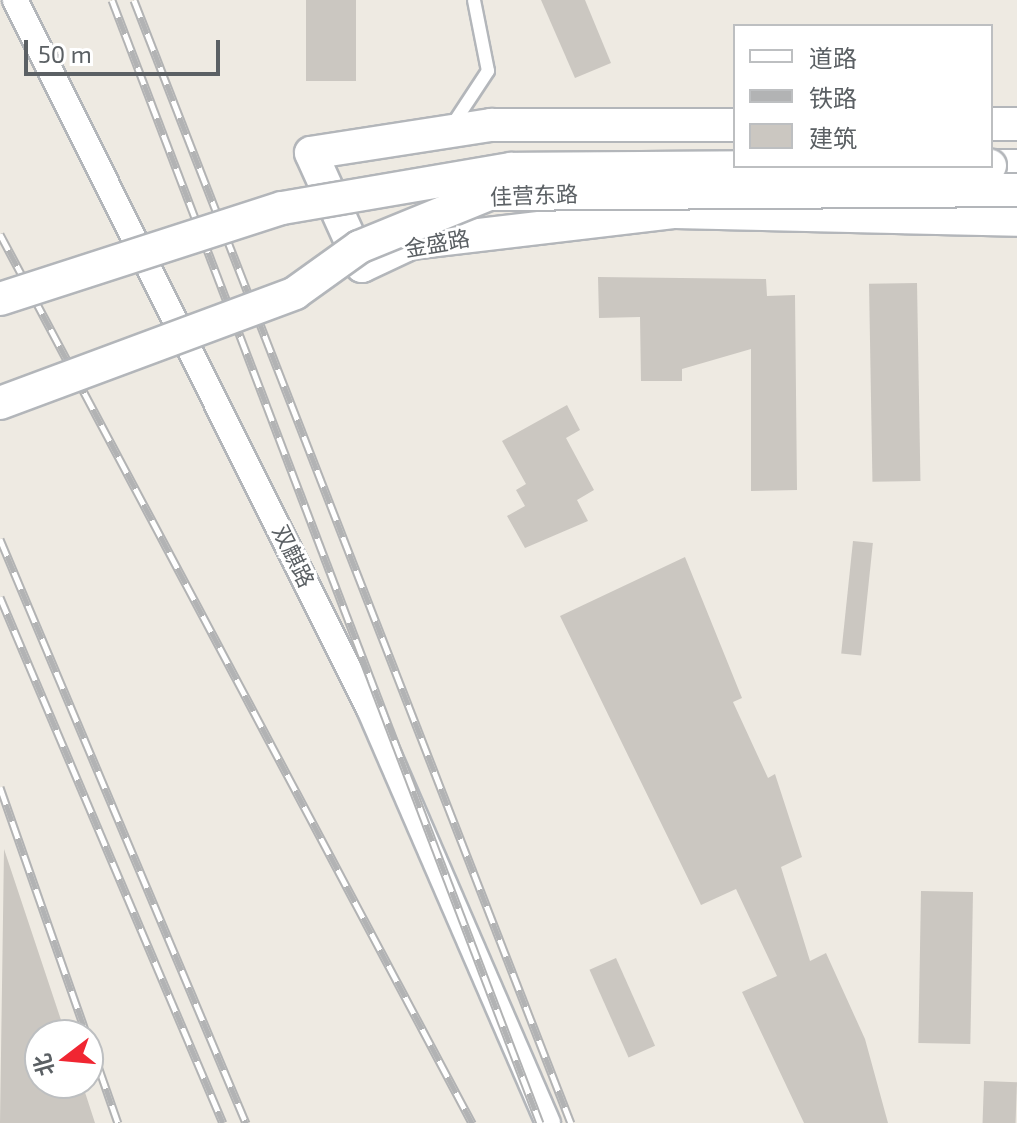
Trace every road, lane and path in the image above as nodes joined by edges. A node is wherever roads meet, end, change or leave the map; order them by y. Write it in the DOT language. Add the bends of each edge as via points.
graph roads {
  1 [pos="15,0"];
  2 [pos="474,0"];
  3 [pos="993,124"];
  4 [pos="1017,124"];
  5 [pos="733,125"];
  6 [pos="466,129"];
  7 [pos="993,166"];
  8 [pos="1017,166"];
  9 [pos="733,168"];
  10 [pos="1017,190"];
  11 [pos="1017,220"];
  12 [pos="144,251"];
  13 [pos="0,299"];
  14 [pos="187,337"];
  15 [pos="0,403"];
  16 [pos="548,1123"];
  1 -- 12 [label="street, 双麒路"];
  2 -- 6 [label="lane" via="488,71 455,121"];
  3 -- 4 [label="street"];
  5 -- 6 [label="street, 金盛路"];
  6 -- 11 [label="street, 金盛路" via="311,153 362,266 411,243 675,212"];
  7 -- 8 [label="street"];
  9 -- 12 [label="street, bridge" via="511,169 282,208"];
  10 -- 14 [label="street, 佳营东路, bridge" via="489,194 359,247 304,289"];
  12 -- 13 [label="street, bridge"];
  12 -- 14 [label="street, 双麒路"];
  14 -- 15 [label="street, 佳营东路, bridge"];
  14 -- 16 [label="street, 双麒路" via="369,709"];
}
